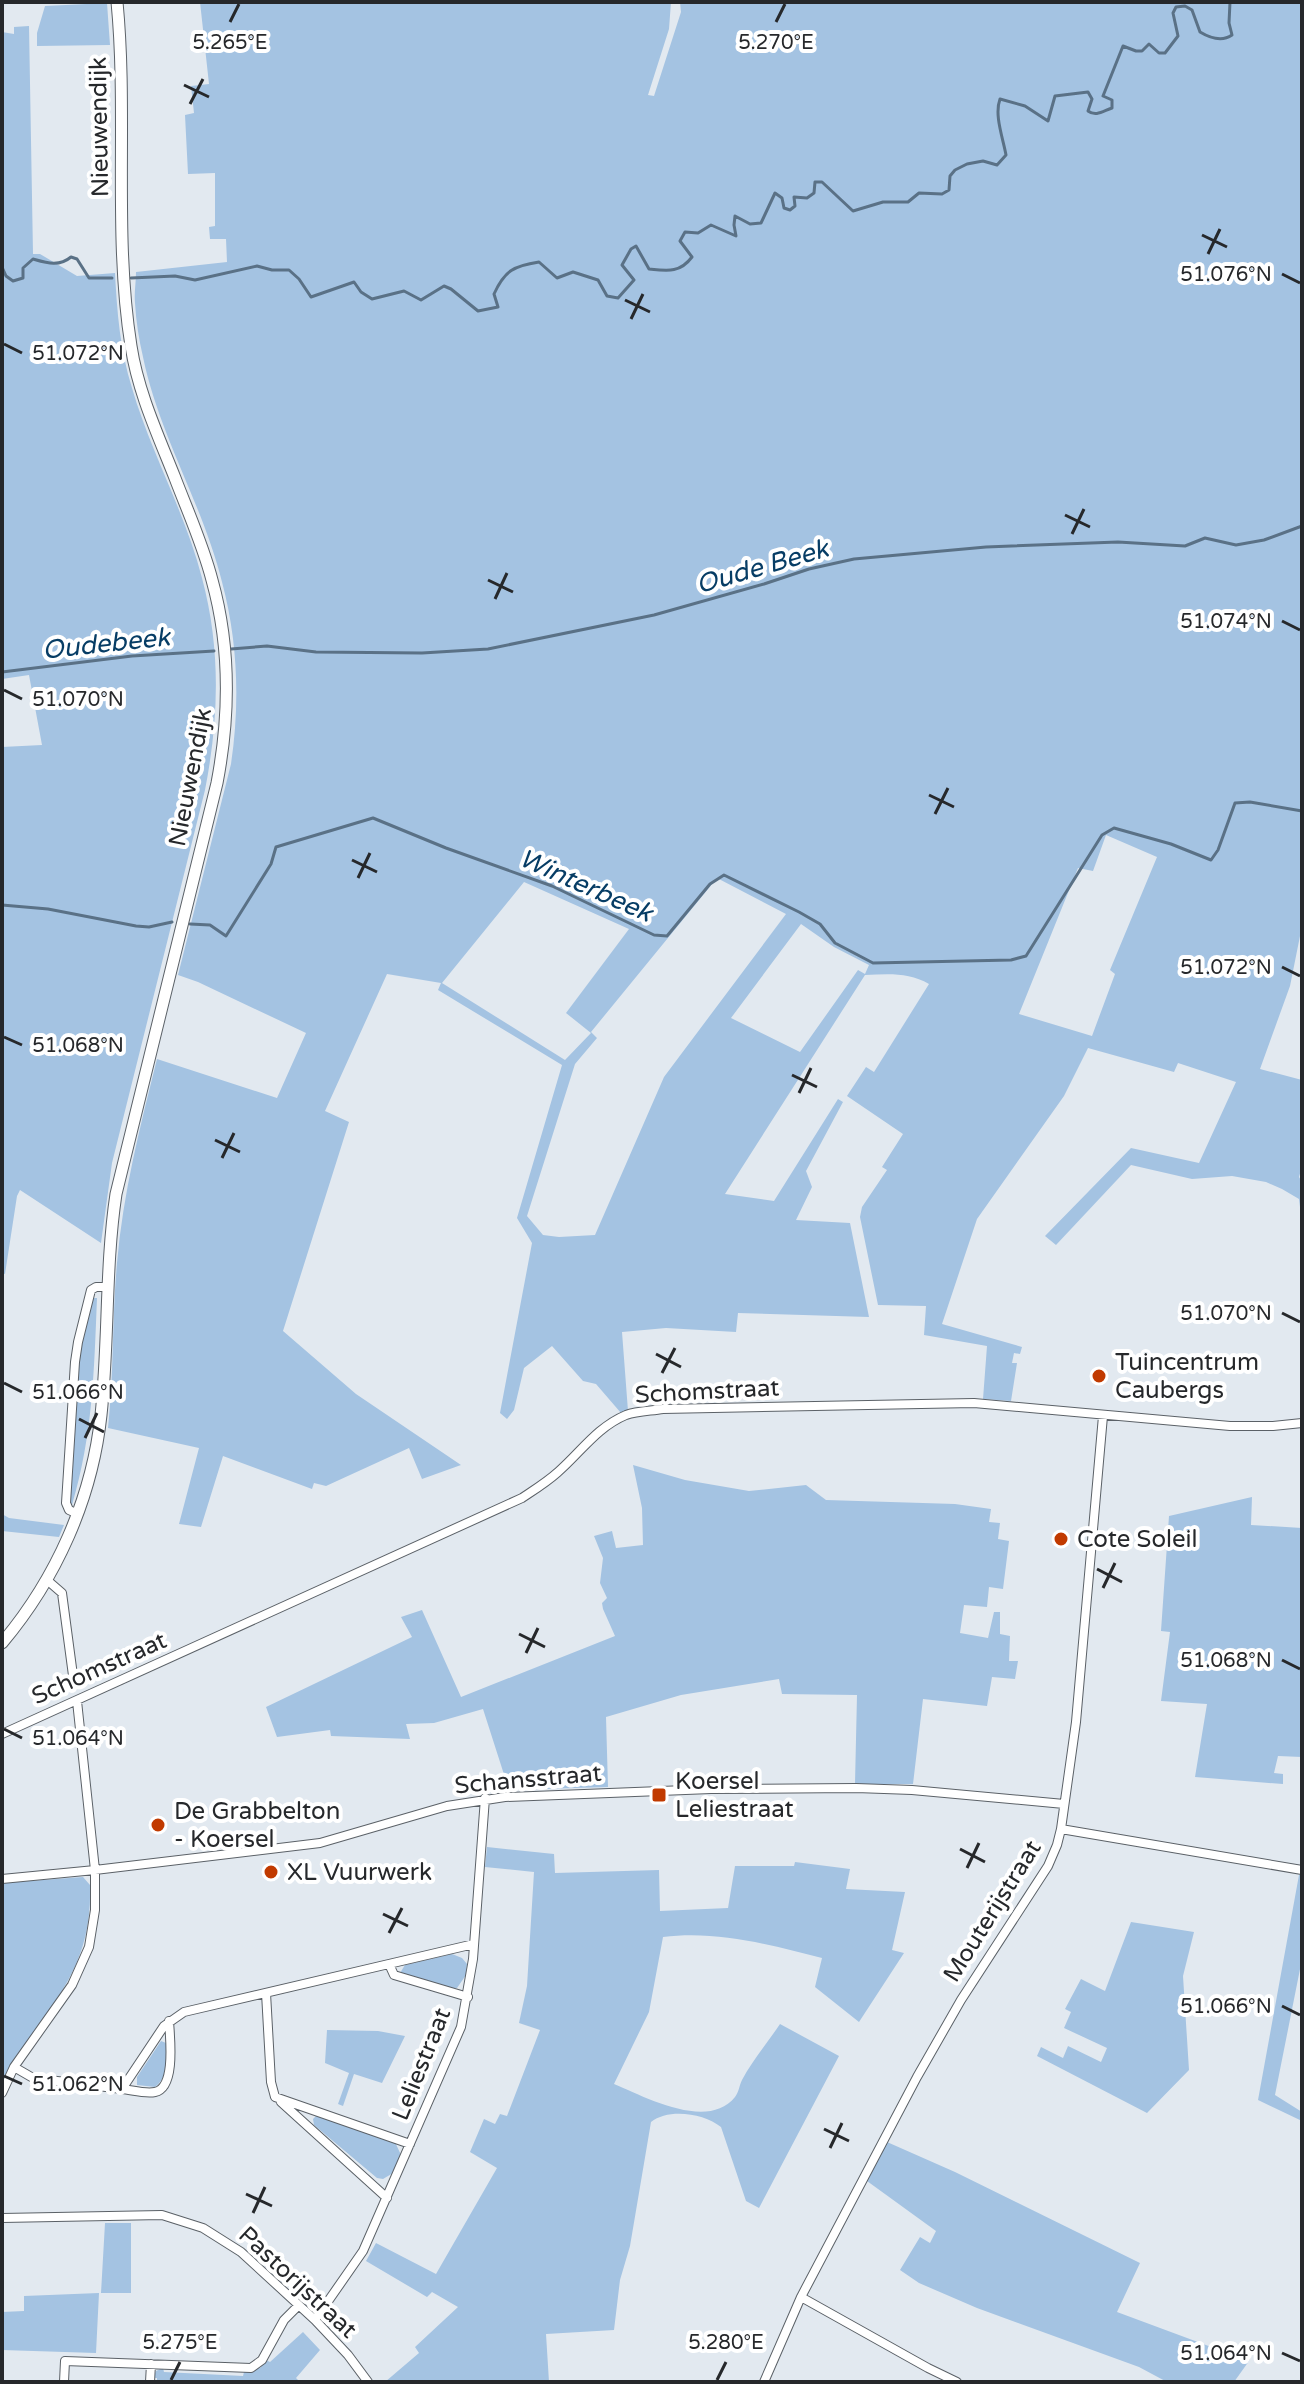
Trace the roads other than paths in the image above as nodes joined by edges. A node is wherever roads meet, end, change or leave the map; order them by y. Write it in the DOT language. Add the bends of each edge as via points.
graph roads {
  1 [pos="117,2"];
  2 [pos="106,1287"];
  3 [pos="1103,1416"];
  4 [pos="1302,1423"];
  5 [pos="78,1514"];
  6 [pos="47,1580"];
  7 [pos="2,1643"];
  8 [pos="74,1683"];
  9 [pos="77,1701"];
  10 [pos="2,1734"];
  11 [pos="485,1798"];
  12 [pos="1064,1804"];
  13 [pos="1061,1829"];
  14 [pos="95,1870"];
  15 [pos="1302,1870"];
  16 [pos="2,1879"];
  17 [pos="474,1944"];
  18 [pos="389,1964"];
  19 [pos="266,1993"];
  20 [pos="468,1997"];
  21 [pos="169,2021"];
  22 [pos="14,2067"];
  23 [pos="122,2089"];
  24 [pos="2,2093"];
  25 [pos="275,2097"];
  26 [pos="410,2144"];
  27 [pos="387,2198"];
  28 [pos="2,2218"];
  29 [pos="801,2297"];
  30 [pos="298,2306"];
  31 [pos="315,2320"];
  32 [pos="151,2364"];
  33 [pos="64,2382"];
  34 [pos="150,2382"];
  35 [pos="368,2382"];
  36 [pos="764,2382"];
  37 [pos="957,2382"];
  1 -- 2 [label="street, Nieuwendijk" via="131,348 144,400 212,578 227,690 217,783 116,1194"];
  2 -- 5 [label="street, Nieuwendijk" via="101,1414"];
  2 -- 5 [label="street" via="91,1290 76,1352 66,1490 67,1507"];
  3 -- 4 [label="street, Schomstraat" via="1249,1427"];
  3 -- 9 [label="street, Schomstraat" via="974,1403 663,1409 623,1416 522,1498"];
  3 -- 12 [label="street, Mouterijstraat" via="1078,1708"];
  5 -- 6 [label="street, Nieuwendijk"];
  6 -- 7 [label="street, Nieuwendijk"];
  6 -- 8 [label="street" via="62,1593"];
  9 -- 10 [label="street, Schomstraat"];
  9 -- 14 [label="street"];
  11 -- 12 [label="street, Schansstraat" via="856,1788"];
  11 -- 14 [label="street, Schansstraat" via="320,1843"];
  11 -- 17 [label="street, Leliestraat"];
  12 -- 13 [label="street, Mouterijstraat"];
  13 -- 15 [label="street"];
  13 -- 29 [label="street, Mouterijstraat" via="1048,1866 961,2000"];
  14 -- 16 [label="street, Schansstraat"];
  14 -- 22 [label="street" via="89,1947 58,2008"];
  17 -- 18 [label="street"];
  17 -- 20 [label="street, Leliestraat"];
  18 -- 19 [label="street"];
  18 -- 20 [label="street" via="394,1975"];
  19 -- 21 [label="street" via="184,2012"];
  19 -- 25 [label="street"];
  20 -- 26 [label="street, Leliestraat" via="461,2027"];
  21 -- 23 [label="street"];
  21 -- 23 [label="street" via="167,2082 153,2093"];
  22 -- 23 [label="street" via="33,2078"];
  22 -- 24 [label="street"];
  25 -- 26 [label="street"];
  25 -- 27 [label="street"];
  26 -- 27 [label="street, Leliestraat"];
  27 -- 31 [label="street, Leliestraat" via="363,2251"];
  28 -- 30 [label="street, Pastorijstraat" via="174,2218 228,2243"];
  29 -- 36 [label="street, Mouterijstraat"];
  29 -- 37 [label="street"];
  30 -- 31 [label="street, Pastorijstraat"];
  30 -- 32 [label="street" via="251,2368"];
  31 -- 35 [label="street, Pastorijstraat"];
  32 -- 33 [label="street" via="65,2361"];
  32 -- 34 [label="street"];
}
